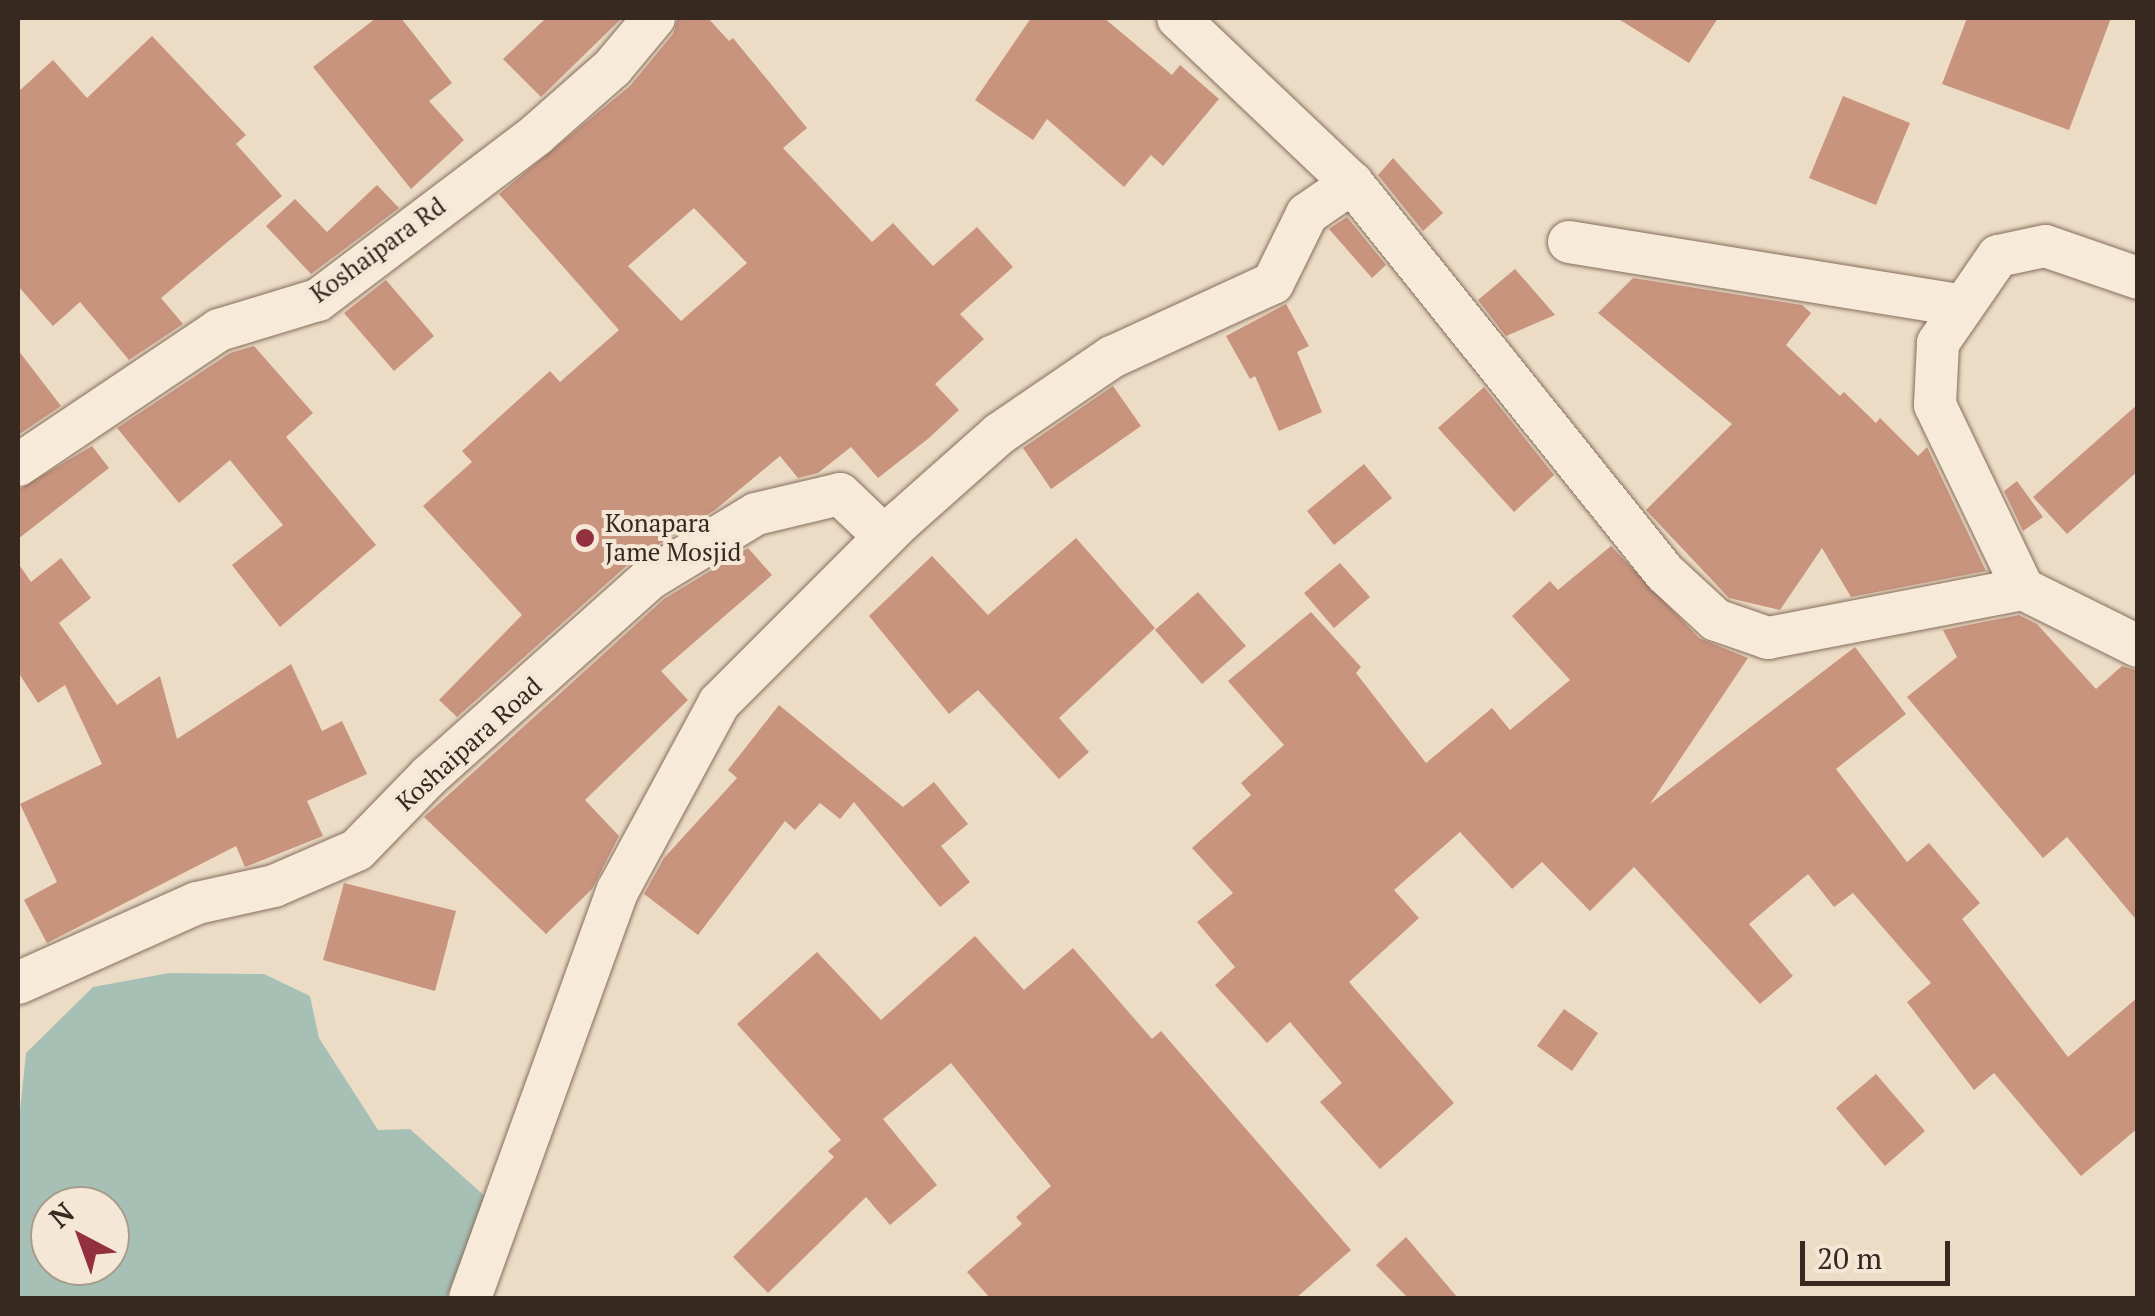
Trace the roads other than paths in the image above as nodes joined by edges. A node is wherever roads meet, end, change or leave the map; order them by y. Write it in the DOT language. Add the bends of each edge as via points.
graph roads {
  1 [pos="654,18"];
  2 [pos="1178,18"];
  3 [pos="1352,183"];
  4 [pos="1569,242"];
  5 [pos="2138,278"];
  6 [pos="1963,306"];
  7 [pos="18,465"];
  8 [pos="885,537"];
  9 [pos="2023,589"];
  10 [pos="2138,646"];
  11 [pos="18,983"];
  12 [pos="470,1298"];
  1 -- 7 [label="street, Koshaipara Rd" via="613,67 536,135 318,300 219,330"];
  2 -- 3 [label="street"];
  3 -- 8 [label="street" via="1307,214 1273,283 1112,357 999,434"];
  3 -- 9 [label="street" via="1665,573 1716,620 1768,638"];
  4 -- 6 [label="street"];
  5 -- 6 [label="street" via="2045,246 1998,256"];
  6 -- 9 [label="street" via="1938,342 1935,404"];
  8 -- 11 [label="street, Koshaipara Road" via="840,494 756,514 649,579 356,850 274,886 197,903"];
  8 -- 12 [label="street" via="719,703 618,890"];
  9 -- 10 [label="street"];
}
